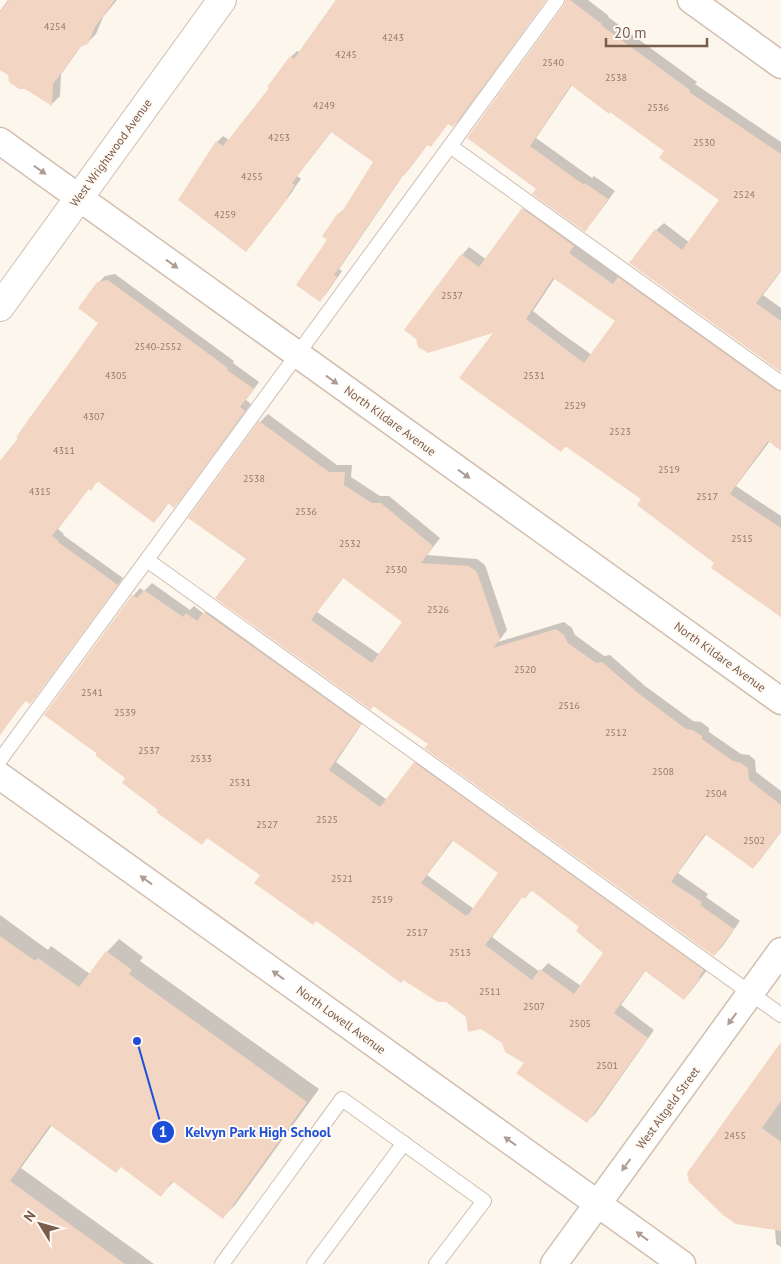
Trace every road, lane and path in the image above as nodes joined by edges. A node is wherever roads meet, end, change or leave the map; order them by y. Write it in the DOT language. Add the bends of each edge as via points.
graph roads {
  1 [pos="222,0"];
  2 [pos="557,0"];
  3 [pos="691,0"];
  4 [pos="781,65"];
  5 [pos="0,141"];
  6 [pos="450,146"];
  7 [pos="79,198"];
  8 [pos="0,307"];
  9 [pos="297,355"];
  10 [pos="781,383"];
  11 [pos="147,560"];
  12 [pos="781,702"];
  13 [pos="0,760"];
  14 [pos="0,776"];
  15 [pos="781,951"];
  16 [pos="751,993"];
  17 [pos="781,1015"];
  18 [pos="404,1143"];
  19 [pos="598,1204"];
  20 [pos="222,1264"];
  21 [pos="314,1264"];
  22 [pos="436,1264"];
  23 [pos="554,1264"];
  24 [pos="682,1264"];
  1 -- 7 [label="street, West Wrightwood Avenue"];
  2 -- 6 [label="lane"];
  3 -- 4 [label="street"];
  5 -- 7 [label="street, North Kildare Avenue, one-way"];
  6 -- 9 [label="lane"];
  6 -- 10 [label="lane"];
  7 -- 8 [label="street, West Wrightwood Avenue"];
  7 -- 9 [label="street, North Kildare Avenue, one-way"];
  9 -- 11 [label="lane"];
  9 -- 12 [label="street, North Kildare Avenue, one-way"];
  11 -- 13 [label="lane"];
  11 -- 16 [label="lane"];
  19 -- 14 [label="street, North Lowell Avenue, one-way"];
  15 -- 16 [label="street, West Altgeld Street"];
  16 -- 17 [label="lane"];
  16 -- 19 [label="street, West Altgeld Street, one-way"];
  18 -- 20 [label="lane" via="342,1099"];
  18 -- 21 [label="lane"];
  18 -- 22 [label="lane" via="484,1201"];
  19 -- 23 [label="street, West Altgeld Street"];
  24 -- 19 [label="street, North Lowell Avenue, one-way"];
}
